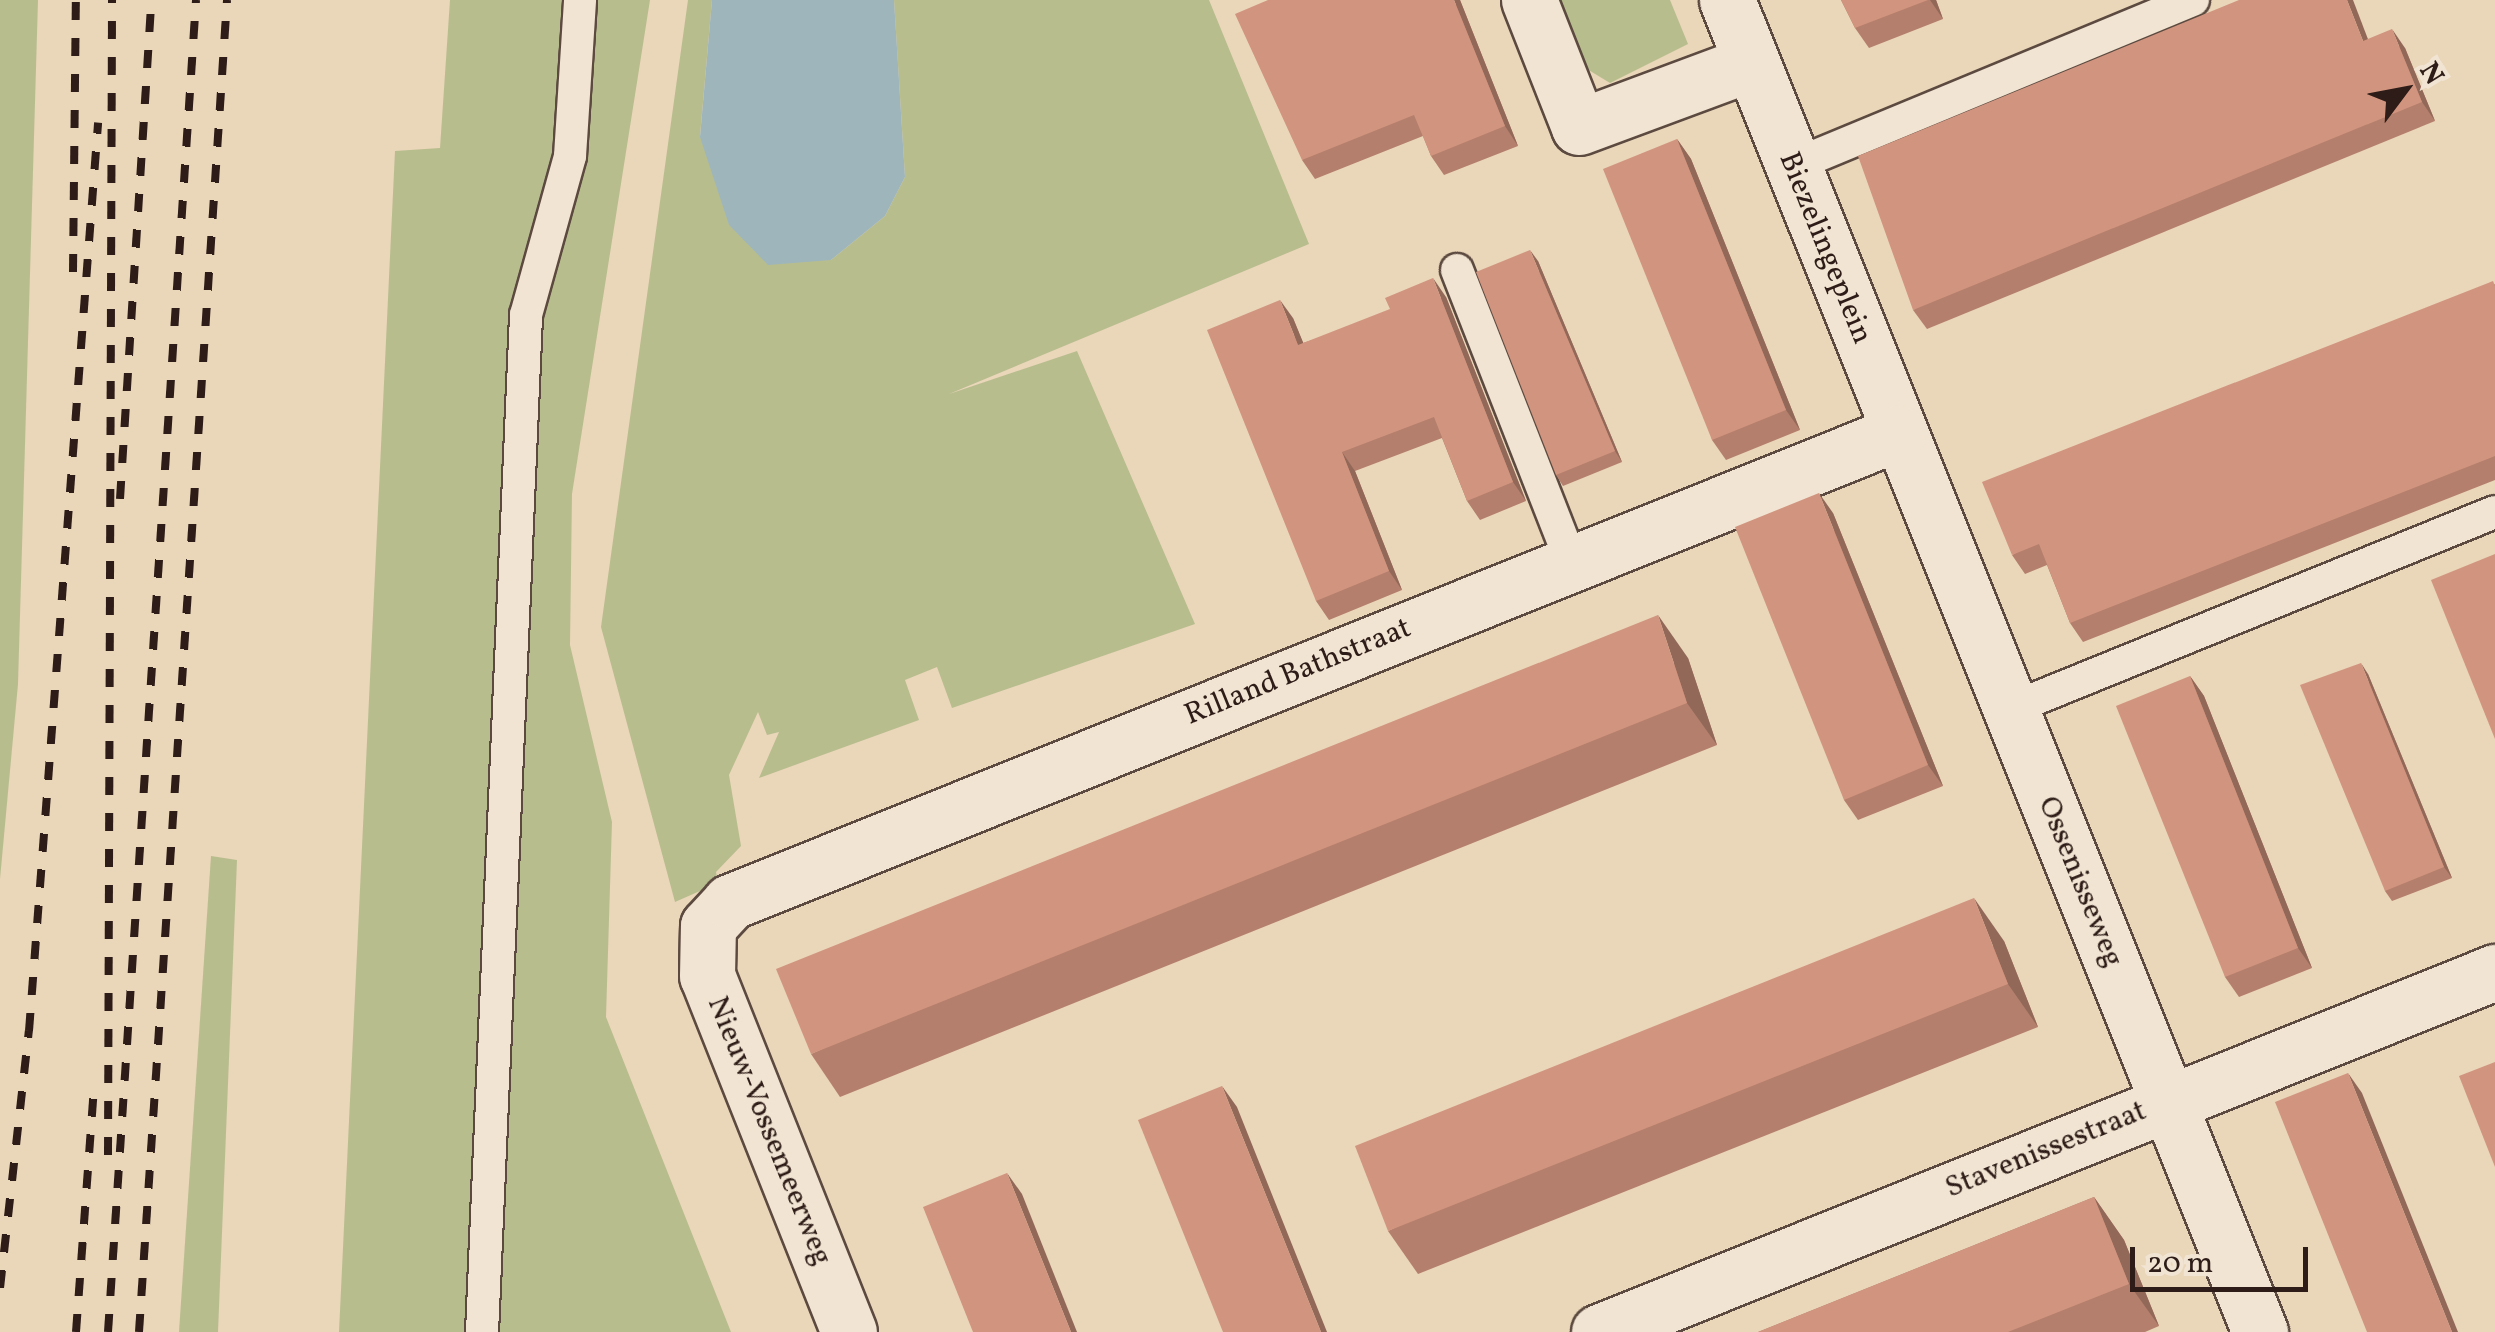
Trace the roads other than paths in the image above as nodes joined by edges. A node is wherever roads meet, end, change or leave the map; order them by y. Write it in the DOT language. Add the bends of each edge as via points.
graph roads {
  1 [pos="580,0"];
  2 [pos="1528,0"];
  3 [pos="1727,0"];
  4 [pos="2193,0"];
  5 [pos="1752,63"];
  6 [pos="1792,166"];
  7 [pos="1457,270"];
  8 [pos="1898,432"];
  9 [pos="2495,512"];
  10 [pos="1572,562"];
  11 [pos="2010,709"];
  12 [pos="708,926"];
  13 [pos="2495,972"];
  14 [pos="2167,1100"];
  15 [pos="482,1332"];
  16 [pos="850,1332"];
  17 [pos="1598,1332"];
  18 [pos="2260,1332"];
  1 -- 15 [label="lane" via="570,156 526,316"];
  2 -- 5 [label="street" via="1578,126"];
  3 -- 5 [label="street, Biezelingeplein"];
  4 -- 6 [label="lane"];
  5 -- 6 [label="street, Biezelingeplein"];
  6 -- 8 [label="street, Biezelingeplein"];
  7 -- 10 [label="lane"];
  8 -- 10 [label="street, Rilland Bathstraat"];
  8 -- 11 [label="street, Ossenisseweg"];
  9 -- 11 [label="lane"];
  10 -- 12 [label="street, Rilland Bathstraat" via="774,881"];
  11 -- 14 [label="street, Ossenisseweg"];
  12 -- 16 [label="street, Nieuw-Vossemeerweg" via="707,976"];
  13 -- 14 [label="street, Stavenissestraat"];
  14 -- 17 [label="street, Stavenissestraat"];
  14 -- 18 [label="street, Ossenisseweg"];
}
